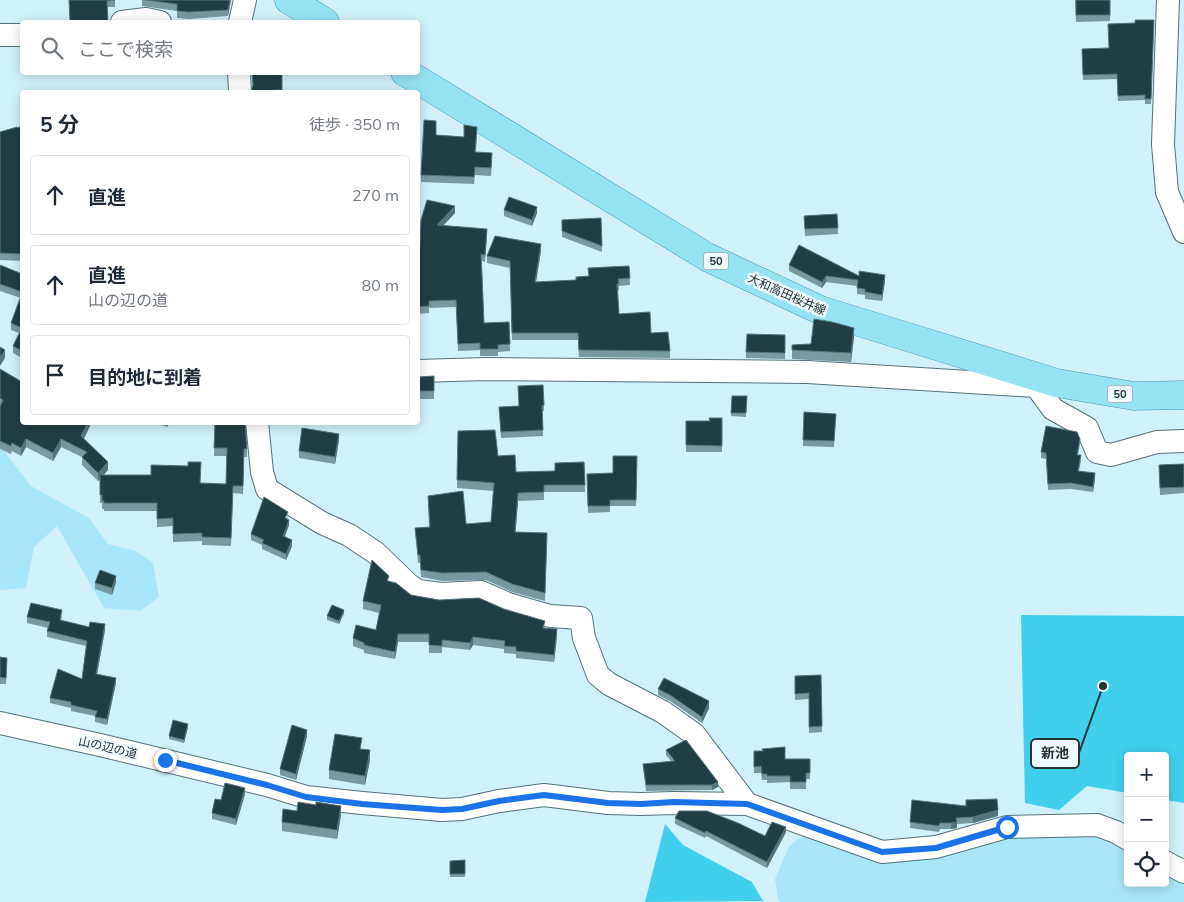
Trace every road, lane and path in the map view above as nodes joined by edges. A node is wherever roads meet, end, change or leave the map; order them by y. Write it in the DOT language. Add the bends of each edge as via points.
graph roads {
  1 [pos="245,0"];
  2 [pos="289,0"];
  3 [pos="1168,0"];
  4 [pos="138,20"];
  5 [pos="151,20"];
  6 [pos="240,20"];
  7 [pos="322,20"];
  8 [pos="0,35"];
  9 [pos="20,35"];
  10 [pos="239,75"];
  11 [pos="410,75"];
  12 [pos="240,90"];
  13 [pos="1184,232"];
  14 [pos="420,371"];
  15 [pos="1046,385"];
  16 [pos="1184,395"];
  17 [pos="257,425"];
  18 [pos="1184,441"];
  19 [pos="0,723"];
  20 [pos="747,804"];
  21 [pos="1124,837"];
  22 [pos="1169,864"];
  23 [pos="1184,872"];
  1 -- 6 [label="street"];
  2 -- 7 [label="main road"];
  3 -- 13 [label="street" via="1163,144 1167,192"];
  4 -- 5 [label="street"];
  8 -- 9 [label="street"];
  10 -- 12 [label="street"];
  11 -- 15 [label="main road, 大和高田桜井線 / 50" via="716,261 820,310"];
  14 -- 15 [label="street" via="807,372"];
  15 -- 16 [label="main road, 大和高田桜井線 / 50" via="1134,396"];
  15 -- 18 [label="street" via="1053,409 1087,428 1097,452 1111,455 1158,442"];
  17 -- 20 [label="street" via="267,489 376,553 418,591 441,594 481,592 550,616 581,618 584,638 598,675 663,712 694,734"];
  19 -- 20 [label="street, 山の辺の道" via="239,778 306,797 362,804 442,810 544,795 608,803"];
  20 -- 21 [label="street, 山の辺の道" via="882,852 936,848 1007,827 1097,825"];
  22 -- 23 [label="street"];
}
